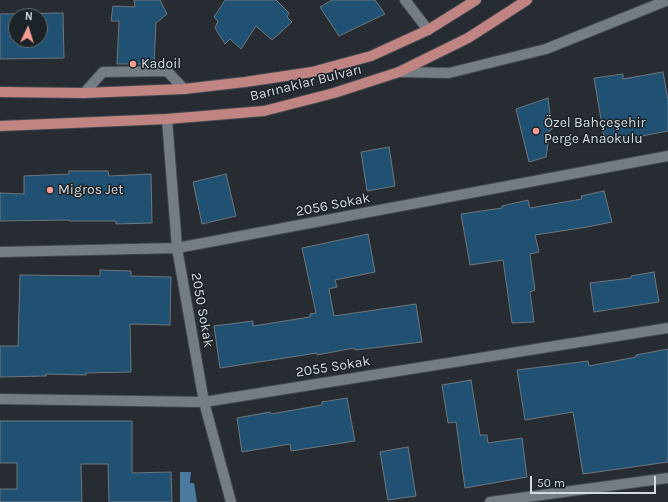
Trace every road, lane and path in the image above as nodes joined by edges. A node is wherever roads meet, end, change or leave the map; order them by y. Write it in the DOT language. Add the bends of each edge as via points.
graph roads {
  1 [pos="405,0"];
  2 [pos="476,0"];
  3 [pos="527,0"];
  4 [pos="668,0"];
  5 [pos="428,30"];
  6 [pos="398,72"];
  7 [pos="184,89"];
  8 [pos="0,92"];
  9 [pos="84,93"];
  10 [pos="167,119"];
  11 [pos="0,126"];
  12 [pos="668,156"];
  13 [pos="177,248"];
  14 [pos="0,252"];
  15 [pos="668,328"];
  16 [pos="0,399"];
  17 [pos="204,402"];
  18 [pos="668,478"];
  19 [pos="231,502"];
  20 [pos="490,502"];
  1 -- 5 [label="street"];
  2 -- 5 [label="main road, Barınaklar Bulvarı"];
  3 -- 6 [label="main road, Barınaklar Bulvarı" via="468,38"];
  4 -- 6 [label="street" via="546,49 449,73"];
  5 -- 7 [label="main road, Barınaklar Bulvarı" via="372,56 312,72"];
  6 -- 10 [label="main road, Barınaklar Bulvarı" via="334,93 264,111"];
  7 -- 9 [label="main road, Barınaklar Bulvarı"];
  7 -- 9 [label="street" via="167,71 103,72"];
  8 -- 9 [label="main road, Barınaklar Bulvarı"];
  10 -- 11 [label="main road, Barınaklar Bulvarı"];
  10 -- 13 [label="street, 2050 Sokak"];
  12 -- 13 [label="street, 2056 Sokak"];
  13 -- 14 [label="street, 2056 Sokak"];
  13 -- 17 [label="street, 2050 Sokak"];
  15 -- 17 [label="street, 2055 Sokak"];
  16 -- 17 [label="street, 2055 Sokak"];
  17 -- 19 [label="street, 2050 Sokak"];
  18 -- 20 [label="street"];
}
